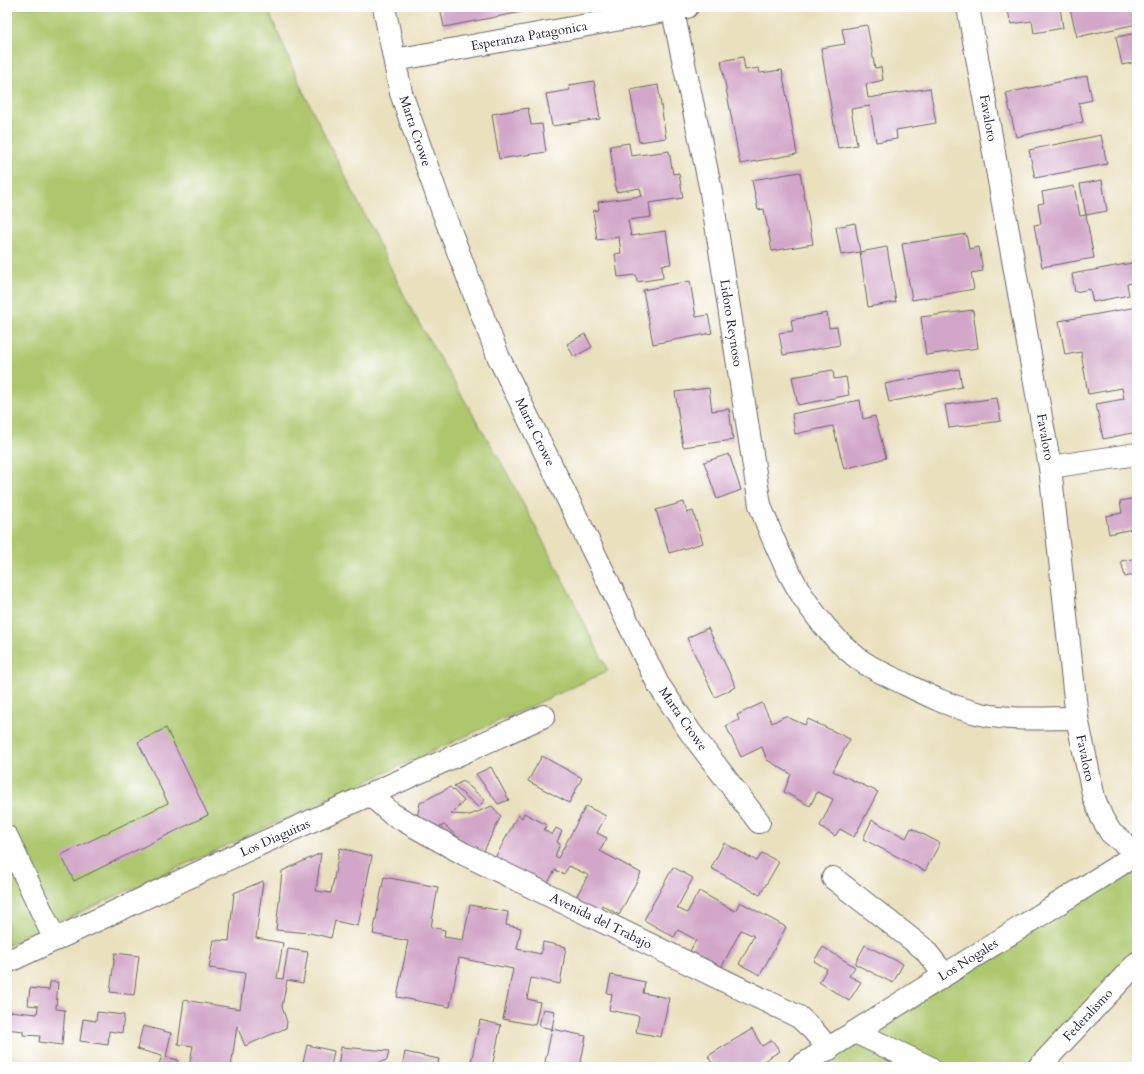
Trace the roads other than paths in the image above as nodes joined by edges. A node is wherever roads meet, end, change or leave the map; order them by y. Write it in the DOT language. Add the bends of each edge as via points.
graph roads {
  1 [pos="384,7"];
  2 [pos="968,7"];
  3 [pos="677,8"];
  4 [pos="395,60"];
  5 [pos="1137,454"];
  6 [pos="1050,467"];
  7 [pos="544,716"];
  8 [pos="1077,718"];
  9 [pos="371,794"];
  10 [pos="759,822"];
  11 [pos="7,837"];
  12 [pos="1137,854"];
  13 [pos="833,878"];
  14 [pos="55,940"];
  15 [pos="7,962"];
  16 [pos="1137,963"];
  17 [pos="944,974"];
  18 [pos="856,1032"];
  19 [pos="828,1049"];
  20 [pos="799,1067"];
  21 [pos="929,1067"];
  22 [pos="1039,1067"];
  1 -- 4 [label="street, Marta Crowe"];
  2 -- 6 [label="street, Favaloro"];
  3 -- 4 [label="street, Esperanza Patagonica"];
  3 -- 8 [label="street, Lidoro Reynoso" via="710,186 760,505 775,546 798,588 823,627 856,657 934,699 981,714 1022,718"];
  4 -- 10 [label="street, Marta Crowe" via="401,93 498,356 658,684 691,733"];
  5 -- 6 [label="street"];
  6 -- 8 [label="street, Favaloro"];
  7 -- 9 [label="street, Los Diaguitas"];
  8 -- 12 [label="street, Favaloro" via="1094,798 1102,818 1111,833"];
  9 -- 14 [label="street, Los Diaguitas"];
  9 -- 19 [label="street, Avenida del Trabajo" via="392,814 464,854 799,1017"];
  11 -- 14 [label="street"];
  12 -- 17 [label="street, Los Nogales"];
  13 -- 17 [label="street" via="924,949"];
  14 -- 15 [label="street, Los Diaguitas"];
  16 -- 22 [label="street, Federalismo"];
  17 -- 18 [label="street, Los Nogales"];
  18 -- 19 [label="street, Los Nogales"];
  18 -- 21 [label="street"];
  19 -- 20 [label="street, Los Nogales"];
}
